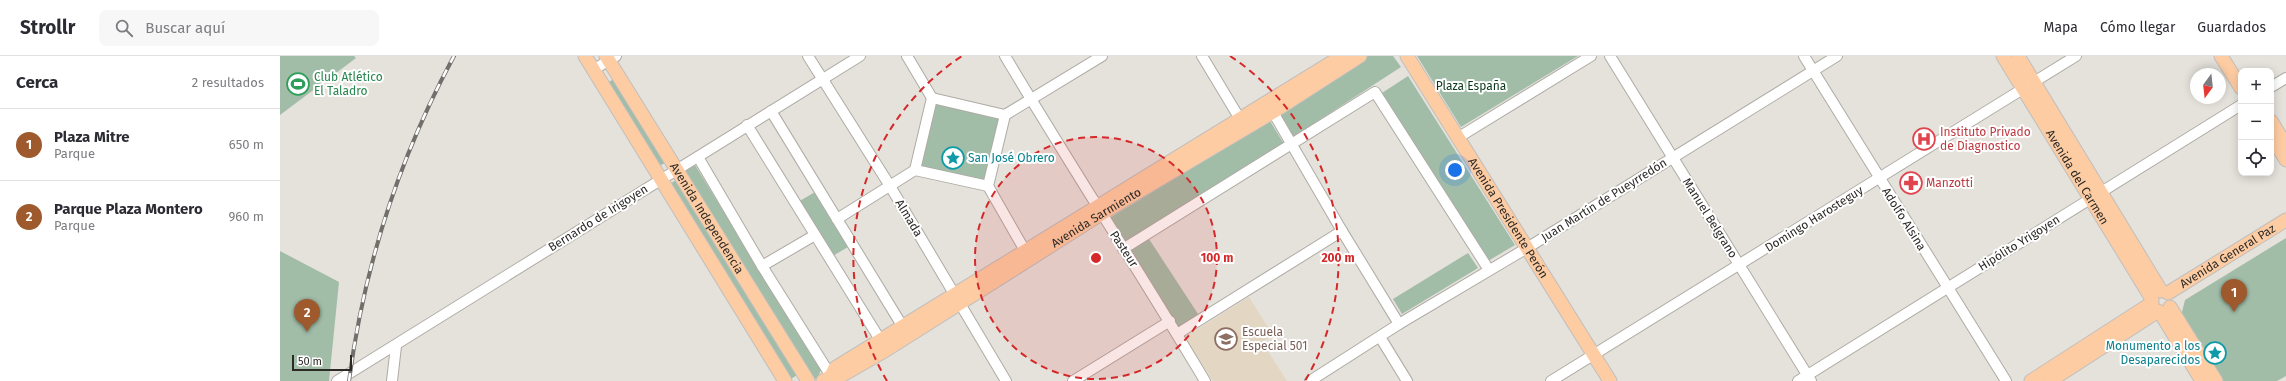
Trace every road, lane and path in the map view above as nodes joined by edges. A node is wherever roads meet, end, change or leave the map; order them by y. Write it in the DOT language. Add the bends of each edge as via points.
graph roads {
  1 [pos="585,56"];
  2 [pos="808,56"];
  3 [pos="860,56"];
  4 [pos="907,56"];
  5 [pos="1004,56"];
  6 [pos="1102,56"];
  7 [pos="1202,56"];
  8 [pos="1342,56"];
  9 [pos="1360,56"];
  10 [pos="1407,56"];
  11 [pos="1591,56"];
  12 [pos="1610,56"];
  13 [pos="1804,56"];
  14 [pos="1837,56"];
  15 [pos="2003,56"];
  16 [pos="2018,56"];
  17 [pos="2076,56"];
  18 [pos="2222,56"];
  19 [pos="2230,56"];
  20 [pos="610,58"];
  21 [pos="2238,69"];
  22 [pos="594,70"];
  23 [pos="1813,71"];
  24 [pos="2286,78"];
  25 [pos="822,79"];
  26 [pos="2238,83"];
  27 [pos="2029,85"];
  28 [pos="2274,85"];
  29 [pos="932,98"];
  30 [pos="1031,100"];
  31 [pos="1270,107"];
  32 [pos="2238,107"];
  33 [pos="771,111"];
  34 [pos="1005,115"];
  35 [pos="1243,123"];
  36 [pos="747,125"];
  37 [pos="2274,126"];
  38 [pos="1459,137"];
  39 [pos="2274,140"];
  40 [pos="1290,144"];
  41 [pos="2286,145"];
  42 [pos="698,157"];
  43 [pos="1673,158"];
  44 [pos="2286,160"];
  45 [pos="677,170"];
  46 [pos="916,170"];
  47 [pos="1879,178"];
  48 [pos="661,179"];
  49 [pos="890,186"];
  50 [pos="988,186"];
  51 [pos="2095,194"];
  52 [pos="1099,210"];
  53 [pos="837,219"];
  54 [pos="2286,220"];
  55 [pos="2286,229"];
  56 [pos="1342,232"];
  57 [pos="815,235"];
  58 [pos="1527,248"];
  59 [pos="1123,249"];
  60 [pos="1028,255"];
  61 [pos="1739,265"];
  62 [pos="762,266"];
  63 [pos="1489,270"];
  64 [pos="1947,288"];
  65 [pos="957,298"];
  66 [pos="2162,302"];
  67 [pos="1170,321"];
  68 [pos="1399,324"];
  69 [pos="905,331"];
  70 [pos="1177,334"];
  71 [pos="1380,337"];
  72 [pos="883,345"];
  73 [pos="396,346"];
  74 [pos="1594,355"];
  75 [pos="1809,378"];
  76 [pos="827,379"];
  77 [pos="337,381"];
  78 [pos="392,381"];
  79 [pos="785,381"];
  80 [pos="808,381"];
  81 [pos="1006,381"];
  82 [pos="1073,381"];
  83 [pos="1205,381"];
  84 [pos="1310,381"];
  85 [pos="1406,381"];
  86 [pos="1551,381"];
  87 [pos="1610,381"];
  88 [pos="1798,381"];
  89 [pos="2006,381"];
  90 [pos="2030,381"];
  91 [pos="2050,381"];
  92 [pos="2202,381"];
  93 [pos="2216,381"];
  1 -- 22 [label="main road, Avenida Independencia"];
  2 -- 25 [label="street, Almada"];
  3 -- 25 [label="street, Bernardo de Irigoyen"];
  4 -- 29 [label="street"];
  5 -- 30 [label="street, Pasteur"];
  6 -- 30 [label="street"];
  7 -- 35 [label="street"];
  8 -- 31 [label="main road, Avenida Sarmiento"];
  9 -- 31 [label="main road, Avenida Sarmiento"];
  10 -- 38 [label="main road, Avenida Presidente Perón"];
  11 -- 38 [label="street"];
  12 -- 43 [label="street, Manuel Belgrano"];
  13 -- 23 [label="street, Adolfo Alsina"];
  14 -- 23 [label="street, Juan Martín de Pueyrredón"];
  15 -- 27 [label="main road, Avenida del Carmen"];
  16 -- 27 [label="main road, Avenida del Carmen"];
  17 -- 27 [label="street, Domingo Harosteguy"];
  18 -- 26 [label="main road"];
  19 -- 21 [label="main road"];
  20 -- 22 [label="street"];
  20 -- 45 [label="main road, Avenida Independencia"];
  22 -- 48 [label="main road, Avenida Independencia"];
  23 -- 43 [label="street, Juan Martín de Pueyrredón"];
  23 -- 47 [label="street, Adolfo Alsina"];
  24 -- 28 [label="street"];
  25 -- 33 [label="street, Bernardo de Irigoyen"];
  25 -- 49 [label="street, Almada"];
  27 -- 47 [label="street, Domingo Harosteguy"];
  27 -- 51 [label="main road, Avenida del Carmen"];
  29 -- 34 [label="street"];
  29 -- 46 [label="street"];
  30 -- 34 [label="street"];
  30 -- 52 [label="street, Pasteur"];
  31 -- 35 [label="main road, Avenida Sarmiento"];
  31 -- 40 [label="street"];
  32 -- 51 [label="street, Hipólito Yrigoyen"];
  33 -- 36 [label="street, Bernardo de Irigoyen"];
  33 -- 53 [label="street"];
  34 -- 50 [label="street"];
  35 -- 52 [label="main road, Avenida Sarmiento"];
  36 -- 42 [label="street, Bernardo de Irigoyen"];
  36 -- 57 [label="street"];
  37 -- 41 [label="main road"];
  38 -- 58 [label="main road, Avenida Presidente Perón"];
  39 -- 44 [label="main road"];
  40 -- 56 [label="street"];
  40 -- 59 [label="street"];
  40 -- 63 [label="street" via="1375,92"];
  42 -- 45 [label="street, Bernardo de Irigoyen"];
  42 -- 62 [label="street"];
  43 -- 58 [label="street, Juan Martín de Pueyrredón"];
  43 -- 61 [label="street, Manuel Belgrano"];
  45 -- 48 [label="street, Bernardo de Irigoyen"];
  45 -- 80 [label="main road, Avenida Independencia"];
  46 -- 49 [label="street"];
  46 -- 50 [label="street"];
  47 -- 61 [label="street, Domingo Harosteguy"];
  47 -- 64 [label="street, Adolfo Alsina"];
  48 -- 73 [label="street, Bernardo de Irigoyen"];
  48 -- 79 [label="main road, Avenida Independencia"];
  49 -- 53 [label="street"];
  49 -- 65 [label="street, Almada"];
  50 -- 60 [label="street"];
  51 -- 64 [label="street, Hipólito Yrigoyen"];
  51 -- 66 [label="main road, Avenida del Carmen"];
  52 -- 59 [label="street, Pasteur"];
  52 -- 60 [label="main road, Avenida Sarmiento"];
  53 -- 69 [label="street"];
  54 -- 66 [label="main road, Avenida General Paz"];
  55 -- 66 [label="main road, Avenida General Paz" via="2177,296"];
  56 -- 68 [label="street"];
  56 -- 70 [label="street"];
  57 -- 62 [label="street"];
  57 -- 72 [label="street"];
  58 -- 63 [label="street, Juan Martín de Pueyrredón"];
  58 -- 74 [label="main road, Avenida Presidente Perón"];
  59 -- 67 [label="street, Pasteur"];
  60 -- 65 [label="main road, Avenida Sarmiento"];
  61 -- 74 [label="street, Domingo Harosteguy"];
  61 -- 75 [label="street, Manuel Belgrano"];
  62 -- 76 [label="street"];
  63 -- 68 [label="street, Juan Martín de Pueyrredón"];
  64 -- 75 [label="street, Hipólito Yrigoyen"];
  64 -- 89 [label="street, Adolfo Alsina"];
  65 -- 69 [label="main road, Avenida Sarmiento"];
  65 -- 81 [label="street, Almada"];
  66 -- 90 [label="main road, Avenida General Paz"];
  66 -- 91 [label="main road, Avenida General Paz"];
  66 -- 92 [label="main road, Avenida del Carmen"];
  66 -- 93 [label="main road, Avenida del Carmen"];
  67 -- 70 [label="street, Pasteur"];
  67 -- 82 [label="street"];
  68 -- 71 [label="street, Juan Martín de Pueyrredón"];
  69 -- 72 [label="main road, Avenida Sarmiento"];
  70 -- 83 [label="street, Pasteur"];
  71 -- 84 [label="street, Juan Martín de Pueyrredón"];
  71 -- 85 [label="street"];
  72 -- 76 [label="main road, Avenida Sarmiento" via="836,368"];
  73 -- 77 [label="street, Bernardo de Irigoyen"];
  73 -- 78 [label="street"];
  74 -- 86 [label="street, Domingo Harosteguy"];
  74 -- 87 [label="main road, Avenida Presidente Perón"];
  75 -- 88 [label="street, Hipólito Yrigoyen"];
}
